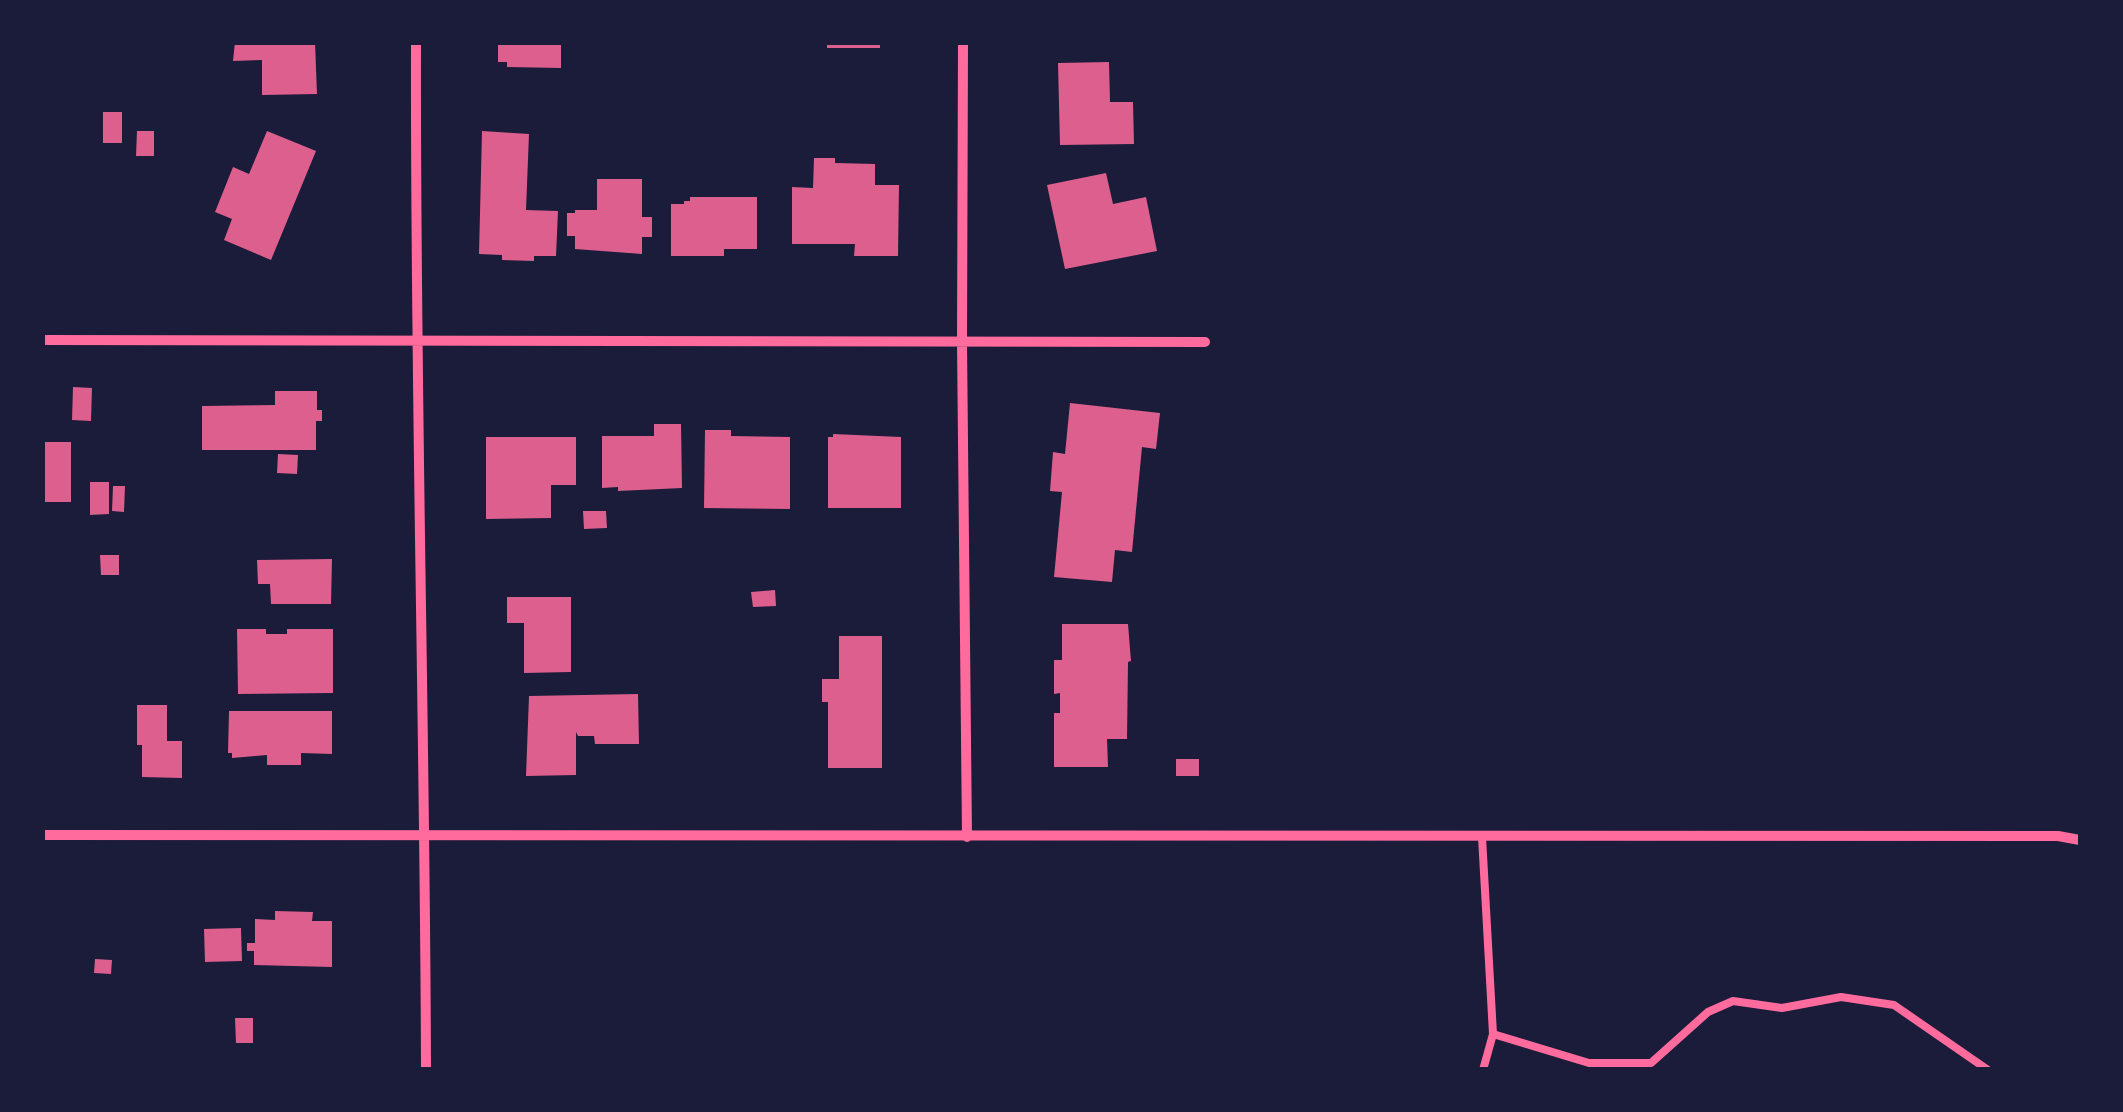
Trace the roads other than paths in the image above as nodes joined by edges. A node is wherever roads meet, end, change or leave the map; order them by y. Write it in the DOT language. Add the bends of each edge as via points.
graph roads {
  1 [pos="416,42"];
  2 [pos="963,42"];
  3 [pos="42,340"];
  4 [pos="415,342"];
  5 [pos="1204,342"];
  6 [pos="962,343"];
  7 [pos="42,835"];
  8 [pos="425,836"];
  9 [pos="966,838"];
  10 [pos="1482,838"];
  11 [pos="2080,840"];
  12 [pos="1494,1034"];
  13 [pos="1650,1066"];
  14 [pos="426,1070"];
  15 [pos="1483,1070"];
  16 [pos="1988,1070"];
  1 -- 4 [label="street"];
  2 -- 6 [label="street"];
  3 -- 4 [label="street"];
  4 -- 6 [label="street"];
  4 -- 8 [label="street"];
  5 -- 6 [label="street"];
  6 -- 9 [label="street"];
  7 -- 8 [label="street"];
  8 -- 9 [label="street"];
  8 -- 14 [label="street"];
  9 -- 10 [label="street"];
  10 -- 11 [label="street"];
  10 -- 12 [label="lane"];
  12 -- 13 [label="lane" via="1590,1063"];
  12 -- 15 [label="lane"];
  13 -- 16 [label="lane" via="1708,1012 1734,1000 1782,1008 1841,997 1894,1005"];
}
